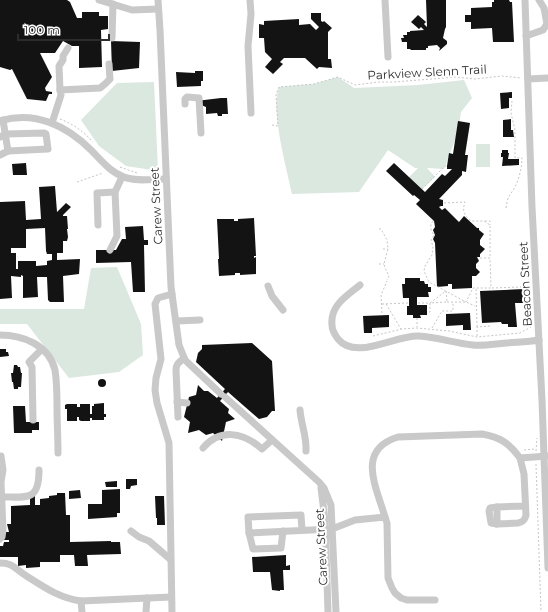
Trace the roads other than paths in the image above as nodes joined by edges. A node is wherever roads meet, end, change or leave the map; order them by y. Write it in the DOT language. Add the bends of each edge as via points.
graph roads {
  1 [pos="99,0"];
  2 [pos="158,0"];
  3 [pos="250,0"];
  4 [pos="385,0"];
  5 [pos="525,0"];
  6 [pos="539,0"];
  7 [pos="113,4"];
  8 [pos="158,9"];
  9 [pos="526,36"];
  10 [pos="112,38"];
  11 [pos="68,48"];
  12 [pos="388,57"];
  13 [pos="109,64"];
  14 [pos="548,78"];
  15 [pos="528,79"];
  16 [pos="60,90"];
  17 [pos="184,104"];
  18 [pos="251,113"];
  19 [pos="2,120"];
  20 [pos="53,120"];
  21 [pos="201,133"];
  22 [pos="3,135"];
  23 [pos="8,151"];
  24 [pos="0,155"];
  25 [pos="122,177"];
  26 [pos="166,179"];
  27 [pos="115,192"];
  28 [pos="98,225"];
  29 [pos="110,250"];
  30 [pos="360,285"];
  31 [pos="268,286"];
  32 [pos="172,294"];
  33 [pos="283,310"];
  34 [pos="200,320"];
  35 [pos="176,322"];
  36 [pos="0,335"];
  37 [pos="539,340"];
  38 [pos="42,349"];
  39 [pos="184,358"];
  40 [pos="177,402"];
  41 [pos="187,403"];
  42 [pos="300,410"];
  43 [pos="178,417"];
  44 [pos="33,420"];
  45 [pos="272,440"];
  46 [pos="203,448"];
  47 [pos="306,451"];
  48 [pos="58,453"];
  49 [pos="3,456"];
  50 [pos="546,456"];
  51 [pos="520,458"];
  52 [pos="4,470"];
  53 [pos="38,470"];
  54 [pos="2,497"];
  55 [pos="525,506"];
  56 [pos="385,516"];
  57 [pos="329,529"];
  58 [pos="302,530"];
  59 [pos="131,531"];
  60 [pos="283,531"];
  61 [pos="249,533"];
  62 [pos="0,539"];
  63 [pos="170,560"];
  64 [pos="0,563"];
  65 [pos="548,568"];
  66 [pos="171,597"];
  67 [pos="147,598"];
  68 [pos="436,600"];
  69 [pos="81,601"];
  70 [pos="82,612"];
  71 [pos="146,612"];
  72 [pos="172,612"];
  73 [pos="328,612"];
  74 [pos="336,612"];
  1 -- 7 [label="street"];
  2 -- 8 [label="street, Carew Street"];
  3 -- 18 [label="street" via="248,46"];
  4 -- 12 [label="street"];
  5 -- 9 [label="street, Beacon Street"];
  6 -- 9 [label="street" via="544,8 547,24 543,30"];
  7 -- 8 [label="street" via="132,10"];
  7 -- 10 [label="street"];
  8 -- 26 [label="street, Carew Street"];
  9 -- 15 [label="street, Beacon Street"];
  11 -- 16 [label="street" via="59,66"];
  13 -- 16 [label="street" via="110,79 100,88"];
  14 -- 15 [label="street"];
  15 -- 37 [label="street, Beacon Street"];
  16 -- 20 [label="street"];
  17 -- 21 [label="street" via="187,97 199,98"];
  19 -- 20 [label="street"];
  19 -- 22 [label="street"];
  20 -- 25 [label="street" via="114,167"];
  22 -- 23 [label="street"];
  22 -- 23 [label="street" via="44,133 48,136 48,149"];
  23 -- 24 [label="street"];
  25 -- 26 [label="street" via="133,180"];
  25 -- 27 [label="street"];
  26 -- 32 [label="street, Carew Street"];
  27 -- 28 [label="street" via="97,193"];
  27 -- 29 [label="street" via="116,236"];
  30 -- 37 [label="street" via="341,300 332,316 335,334 349,347 357,349 418,336 486,346"];
  31 -- 33 [label="street"];
  32 -- 35 [label="street, Carew Street"];
  32 -- 63 [label="street" via="158,298 155,304 161,359 155,390 169,443 172,542"];
  34 -- 35 [label="street"];
  35 -- 39 [label="street, Carew Street" via="179,345"];
  36 -- 38 [label="street" via="21,337"];
  37 -- 50 [label="street, Beacon Street"];
  38 -- 44 [label="street" via="29,362 32,367"];
  38 -- 48 [label="street" via="54,368 57,381"];
  39 -- 40 [label="street" via="176,366"];
  39 -- 45 [label="street, Carew Street"];
  40 -- 41 [label="street"];
  40 -- 43 [label="street"];
  42 -- 47 [label="street"];
  45 -- 46 [label="street" via="262,449 242,436 225,435 209,441"];
  45 -- 57 [label="street, Carew Street" via="319,482"];
  49 -- 52 [label="street"];
  50 -- 51 [label="street"];
  50 -- 65 [label="street, Beacon Street"];
  51 -- 55 [label="street" via="524,474"];
  51 -- 56 [label="street" via="506,443 495,436 482,434 398,437 389,440 380,446 372,463 372,473"];
  52 -- 54 [label="street" via="1,482"];
  53 -- 54 [label="street" via="39,483 34,493 25,497"];
  54 -- 62 [label="street" via="3,530"];
  55 -- 55 [label="street" via="525,518 521,522 497,524 497,507"];
  56 -- 57 [label="street" via="355,520"];
  56 -- 68 [label="street" via="388,578 395,593 407,600"];
  57 -- 58 [label="street"];
  57 -- 73 [label="street, Carew Street"];
  57 -- 74 [label="street, Carew Street"];
  58 -- 60 [label="street"];
  58 -- 61 [label="street" via="301,515 248,516"];
  59 -- 63 [label="street" via="149,541"];
  60 -- 61 [label="street"];
  60 -- 61 [label="street" via="281,548 253,549"];
  63 -- 66 [label="street"];
  64 -- 69 [label="street" via="14,566 68,599"];
  66 -- 67 [label="street"];
  66 -- 72 [label="street"];
  67 -- 69 [label="street"];
  67 -- 71 [label="street"];
  69 -- 70 [label="street"];
}
